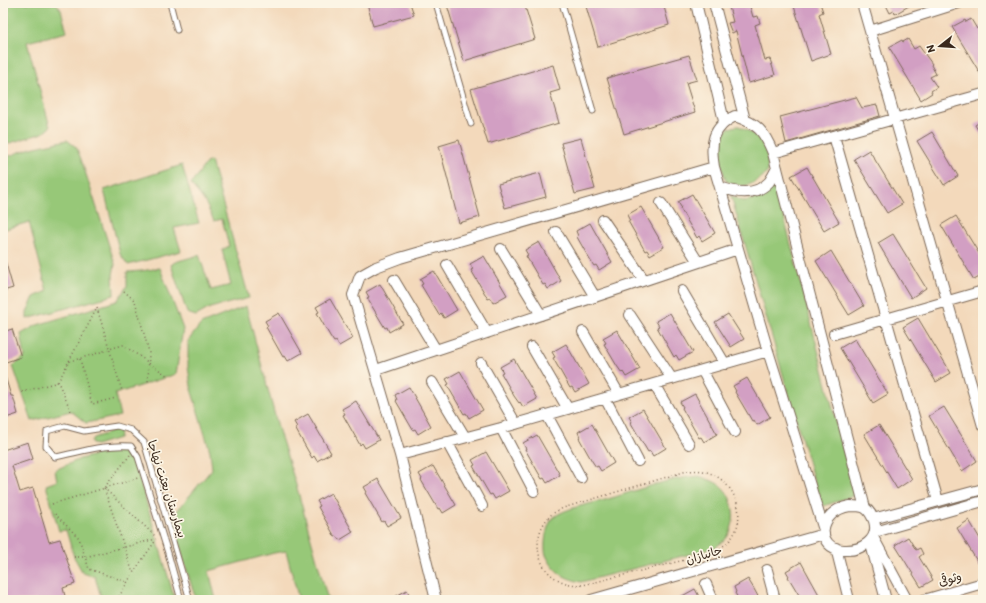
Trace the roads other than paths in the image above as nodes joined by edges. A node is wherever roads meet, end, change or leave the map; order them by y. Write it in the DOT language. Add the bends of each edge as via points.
graph roads {
  1 [pos="170,3"];
  2 [pos="436,3"];
  3 [pos="562,3"];
  4 [pos="696,3"];
  5 [pos="714,3"];
  6 [pos="862,3"];
  7 [pos="959,3"];
  8 [pos="177,30"];
  9 [pos="870,31"];
  10 [pos="983,94"];
  11 [pos="593,111"];
  12 [pos="895,119"];
  13 [pos="745,120"];
  14 [pos="724,121"];
  15 [pos="471,124"];
  16 [pos="834,136"];
  17 [pos="773,153"];
  18 [pos="714,167"];
  19 [pos="777,168"];
  20 [pos="720,187"];
  21 [pos="661,203"];
  22 [pos="603,220"];
  23 [pos="556,232"];
  24 [pos="501,249"];
  25 [pos="738,249"];
  26 [pos="698,262"];
  27 [pos="447,265"];
  28 [pos="394,280"];
  29 [pos="644,280"];
  30 [pos="682,291"];
  31 [pos="983,291"];
  32 [pos="595,297"];
  33 [pos="947,301"];
  34 [pos="541,315"];
  35 [pos="630,315"];
  36 [pos="886,319"];
  37 [pos="583,332"];
  38 [pos="487,333"];
  39 [pos="834,334"];
  40 [pos="532,347"];
  41 [pos="436,350"];
  42 [pos="768,351"];
  43 [pos="481,363"];
  44 [pos="725,364"];
  45 [pos="376,370"];
  46 [pos="702,370"];
  47 [pos="672,379"];
  48 [pos="432,382"];
  49 [pos="654,384"];
  50 [pos="619,394"];
  51 [pos="605,398"];
  52 [pos="568,409"];
  53 [pos="547,415"];
  54 [pos="516,424"];
  55 [pos="983,426"];
  56 [pos="501,428"];
  57 [pos="735,432"];
  58 [pos="465,438"];
  59 [pos="447,442"];
  60 [pos="689,444"];
  61 [pos="400,455"];
  62 [pos="638,461"];
  63 [pos="580,478"];
  64 [pos="983,489"];
  65 [pos="534,491"];
  66 [pos="938,501"];
  67 [pos="983,502"];
  68 [pos="482,506"];
  69 [pos="866,508"];
  70 [pos="873,519"];
  71 [pos="824,530"];
  72 [pos="873,537"];
  73 [pos="836,548"];
  74 [pos="767,570"];
  75 [pos="706,584"];
  76 [pos="983,584"];
  77 [pos="181,600"];
  78 [pos="190,600"];
  79 [pos="436,600"];
  80 [pos="591,600"];
  81 [pos="713,600"];
  82 [pos="775,600"];
  83 [pos="849,600"];
  84 [pos="886,600"];
  85 [pos="907,600"];
  86 [pos="924,600"];
  1 -- 8 [label="lane"];
  2 -- 15 [label="lane"];
  3 -- 11 [label="lane"];
  4 -- 14 [label="street"];
  5 -- 13 [label="street"];
  6 -- 9 [label="street"];
  7 -- 9 [label="street"];
  9 -- 12 [label="street"];
  10 -- 12 [label="street"];
  12 -- 16 [label="street"];
  12 -- 33 [label="street"];
  13 -- 14 [label="street" via="735,116"];
  13 -- 17 [label="street" via="756,125 766,136"];
  14 -- 18 [label="street" via="713,142"];
  16 -- 17 [label="street"];
  16 -- 36 [label="street"];
  17 -- 19 [label="street"];
  18 -- 20 [label="street"];
  18 -- 45 [label="street" via="376,266 360,276 353,295"];
  19 -- 20 [label="street" via="769,182 750,192 742,193"];
  19 -- 69 [label="street"];
  20 -- 25 [label="street"];
  21 -- 26 [label="street"];
  22 -- 29 [label="street"];
  23 -- 32 [label="street"];
  24 -- 34 [label="street"];
  25 -- 26 [label="street"];
  25 -- 42 [label="street"];
  26 -- 29 [label="street"];
  27 -- 38 [label="street"];
  28 -- 41 [label="street"];
  29 -- 32 [label="street"];
  30 -- 44 [label="street"];
  31 -- 33 [label="street"];
  32 -- 34 [label="street"];
  33 -- 36 [label="street"];
  33 -- 55 [label="street"];
  34 -- 38 [label="street"];
  35 -- 47 [label="street"];
  36 -- 39 [label="street"];
  36 -- 66 [label="street"];
  37 -- 50 [label="street"];
  38 -- 41 [label="street"];
  40 -- 52 [label="street"];
  41 -- 45 [label="street"];
  42 -- 44 [label="street"];
  42 -- 71 [label="street"];
  43 -- 54 [label="street"];
  44 -- 46 [label="street"];
  45 -- 61 [label="street"];
  46 -- 47 [label="street"];
  46 -- 57 [label="street"];
  47 -- 49 [label="street"];
  48 -- 58 [label="street"];
  49 -- 50 [label="street"];
  49 -- 60 [label="street"];
  50 -- 51 [label="street"];
  51 -- 52 [label="street"];
  51 -- 62 [label="street"];
  52 -- 53 [label="street"];
  53 -- 54 [label="street"];
  53 -- 63 [label="street"];
  54 -- 56 [label="street"];
  56 -- 58 [label="street"];
  56 -- 65 [label="street"];
  58 -- 59 [label="street"];
  59 -- 61 [label="street"];
  59 -- 68 [label="street"];
  61 -- 79 [label="street"];
  64 -- 66 [label="street"];
  66 -- 70 [label="street"];
  67 -- 72 [label="street"];
  69 -- 70 [label="street"];
  69 -- 71 [label="street" via="842,507 834,511 826,519"];
  70 -- 72 [label="street"];
  71 -- 73 [label="street" via="828,544"];
  71 -- 80 [label="street, جانبازان"];
  72 -- 73 [label="street" via="854,550"];
  72 -- 84 [label="street"];
  72 -- 85 [label="street"];
  73 -- 83 [label="street"];
  74 -- 82 [label="street"];
  75 -- 81 [label="street"];
  76 -- 86 [label="street, وثوقی"];
  77 -- 78 [label="lane, بیمارستان بعثت نهاجا" via="138,457 131,446 91,448 55,458 46,446 47,431 65,426 84,431 117,426 131,430 144,442"];
}
